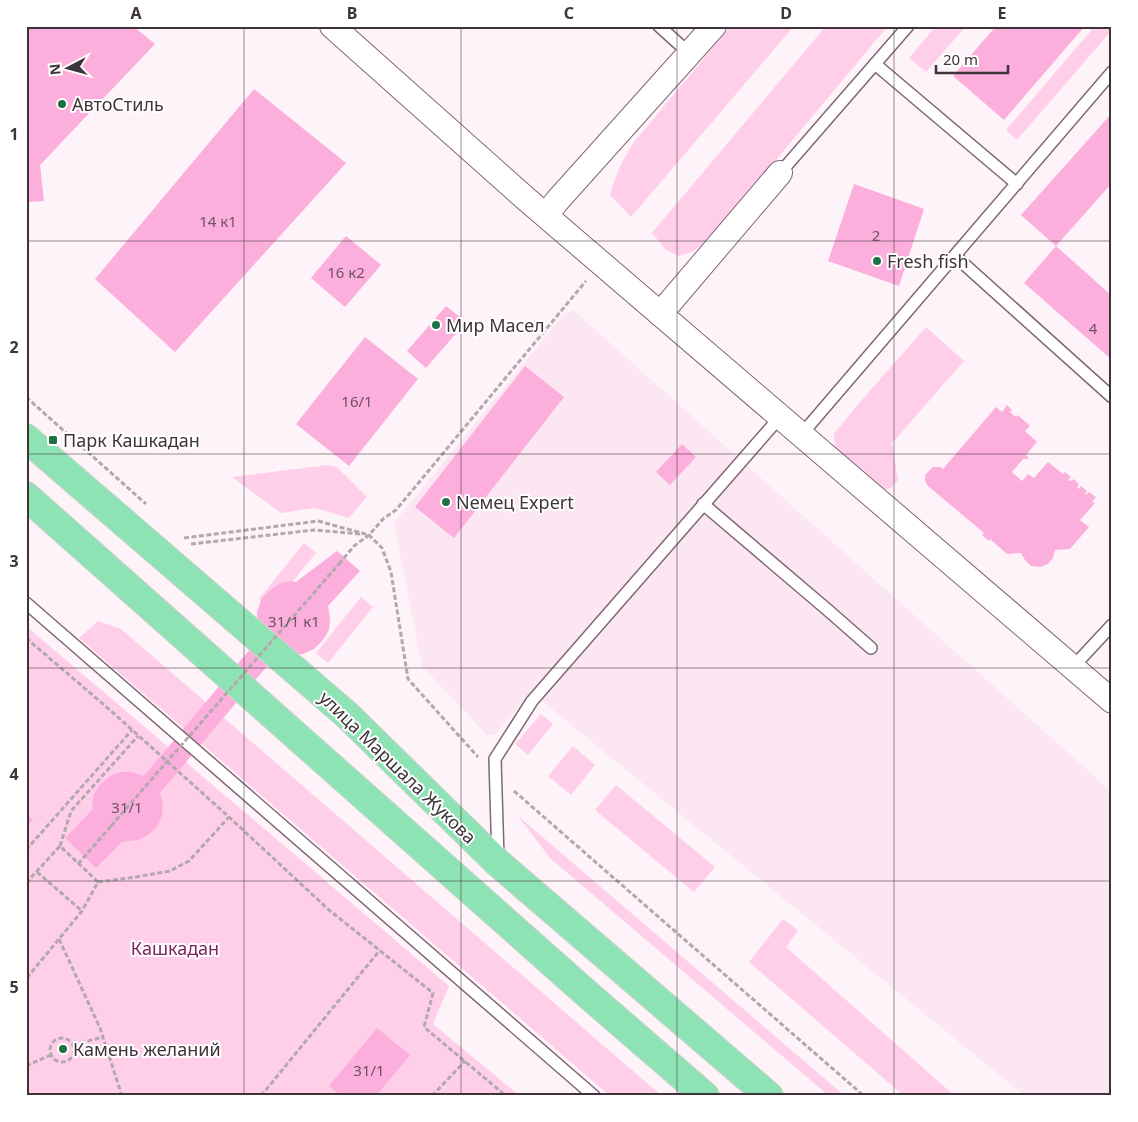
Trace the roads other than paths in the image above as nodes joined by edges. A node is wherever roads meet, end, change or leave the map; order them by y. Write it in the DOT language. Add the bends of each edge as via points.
graph roads {
  1 [pos="332,26"];
  2 [pos="659,26"];
  3 [pos="714,26"];
  4 [pos="908,26"];
  5 [pos="690,54"];
  6 [pos="875,64"];
  7 [pos="1112,72"];
  8 [pos="780,173"];
  9 [pos="1017,184"];
  10 [pos="546,215"];
  11 [pos="955,256"];
  12 [pos="660,314"];
  13 [pos="1112,397"];
  14 [pos="780,417"];
  15 [pos="801,436"];
  16 [pos="26,438"];
  17 [pos="26,496"];
  18 [pos="704,504"];
  19 [pos="26,603"];
  20 [pos="1112,625"];
  21 [pos="871,648"];
  22 [pos="1072,668"];
  23 [pos="1112,701"];
  24 [pos="498,863"];
  25 [pos="594,1096"];
  26 [pos="705,1096"];
  27 [pos="770,1096"];
  1 -- 10 [label="street"];
  2 -- 5 [label="lane"];
  3 -- 5 [label="street"];
  4 -- 6 [label="lane"];
  5 -- 10 [label="street"];
  6 -- 8 [label="lane"];
  6 -- 9 [label="lane"];
  7 -- 9 [label="lane"];
  8 -- 12 [label="street"];
  9 -- 11 [label="lane"];
  10 -- 12 [label="street"];
  11 -- 13 [label="lane"];
  11 -- 15 [label="lane"];
  12 -- 14 [label="street"];
  14 -- 15 [label="street"];
  14 -- 18 [label="lane"];
  15 -- 22 [label="street"];
  16 -- 24 [label="main road, улица Маршала Жукова" via="347,715"];
  17 -- 26 [label="main road"];
  18 -- 21 [label="lane"];
  18 -- 24 [label="lane" via="532,701 495,759"];
  19 -- 25 [label="lane"];
  20 -- 22 [label="lane"];
  22 -- 23 [label="street"];
  24 -- 27 [label="main road, улица Маршала Жукова"];
}
